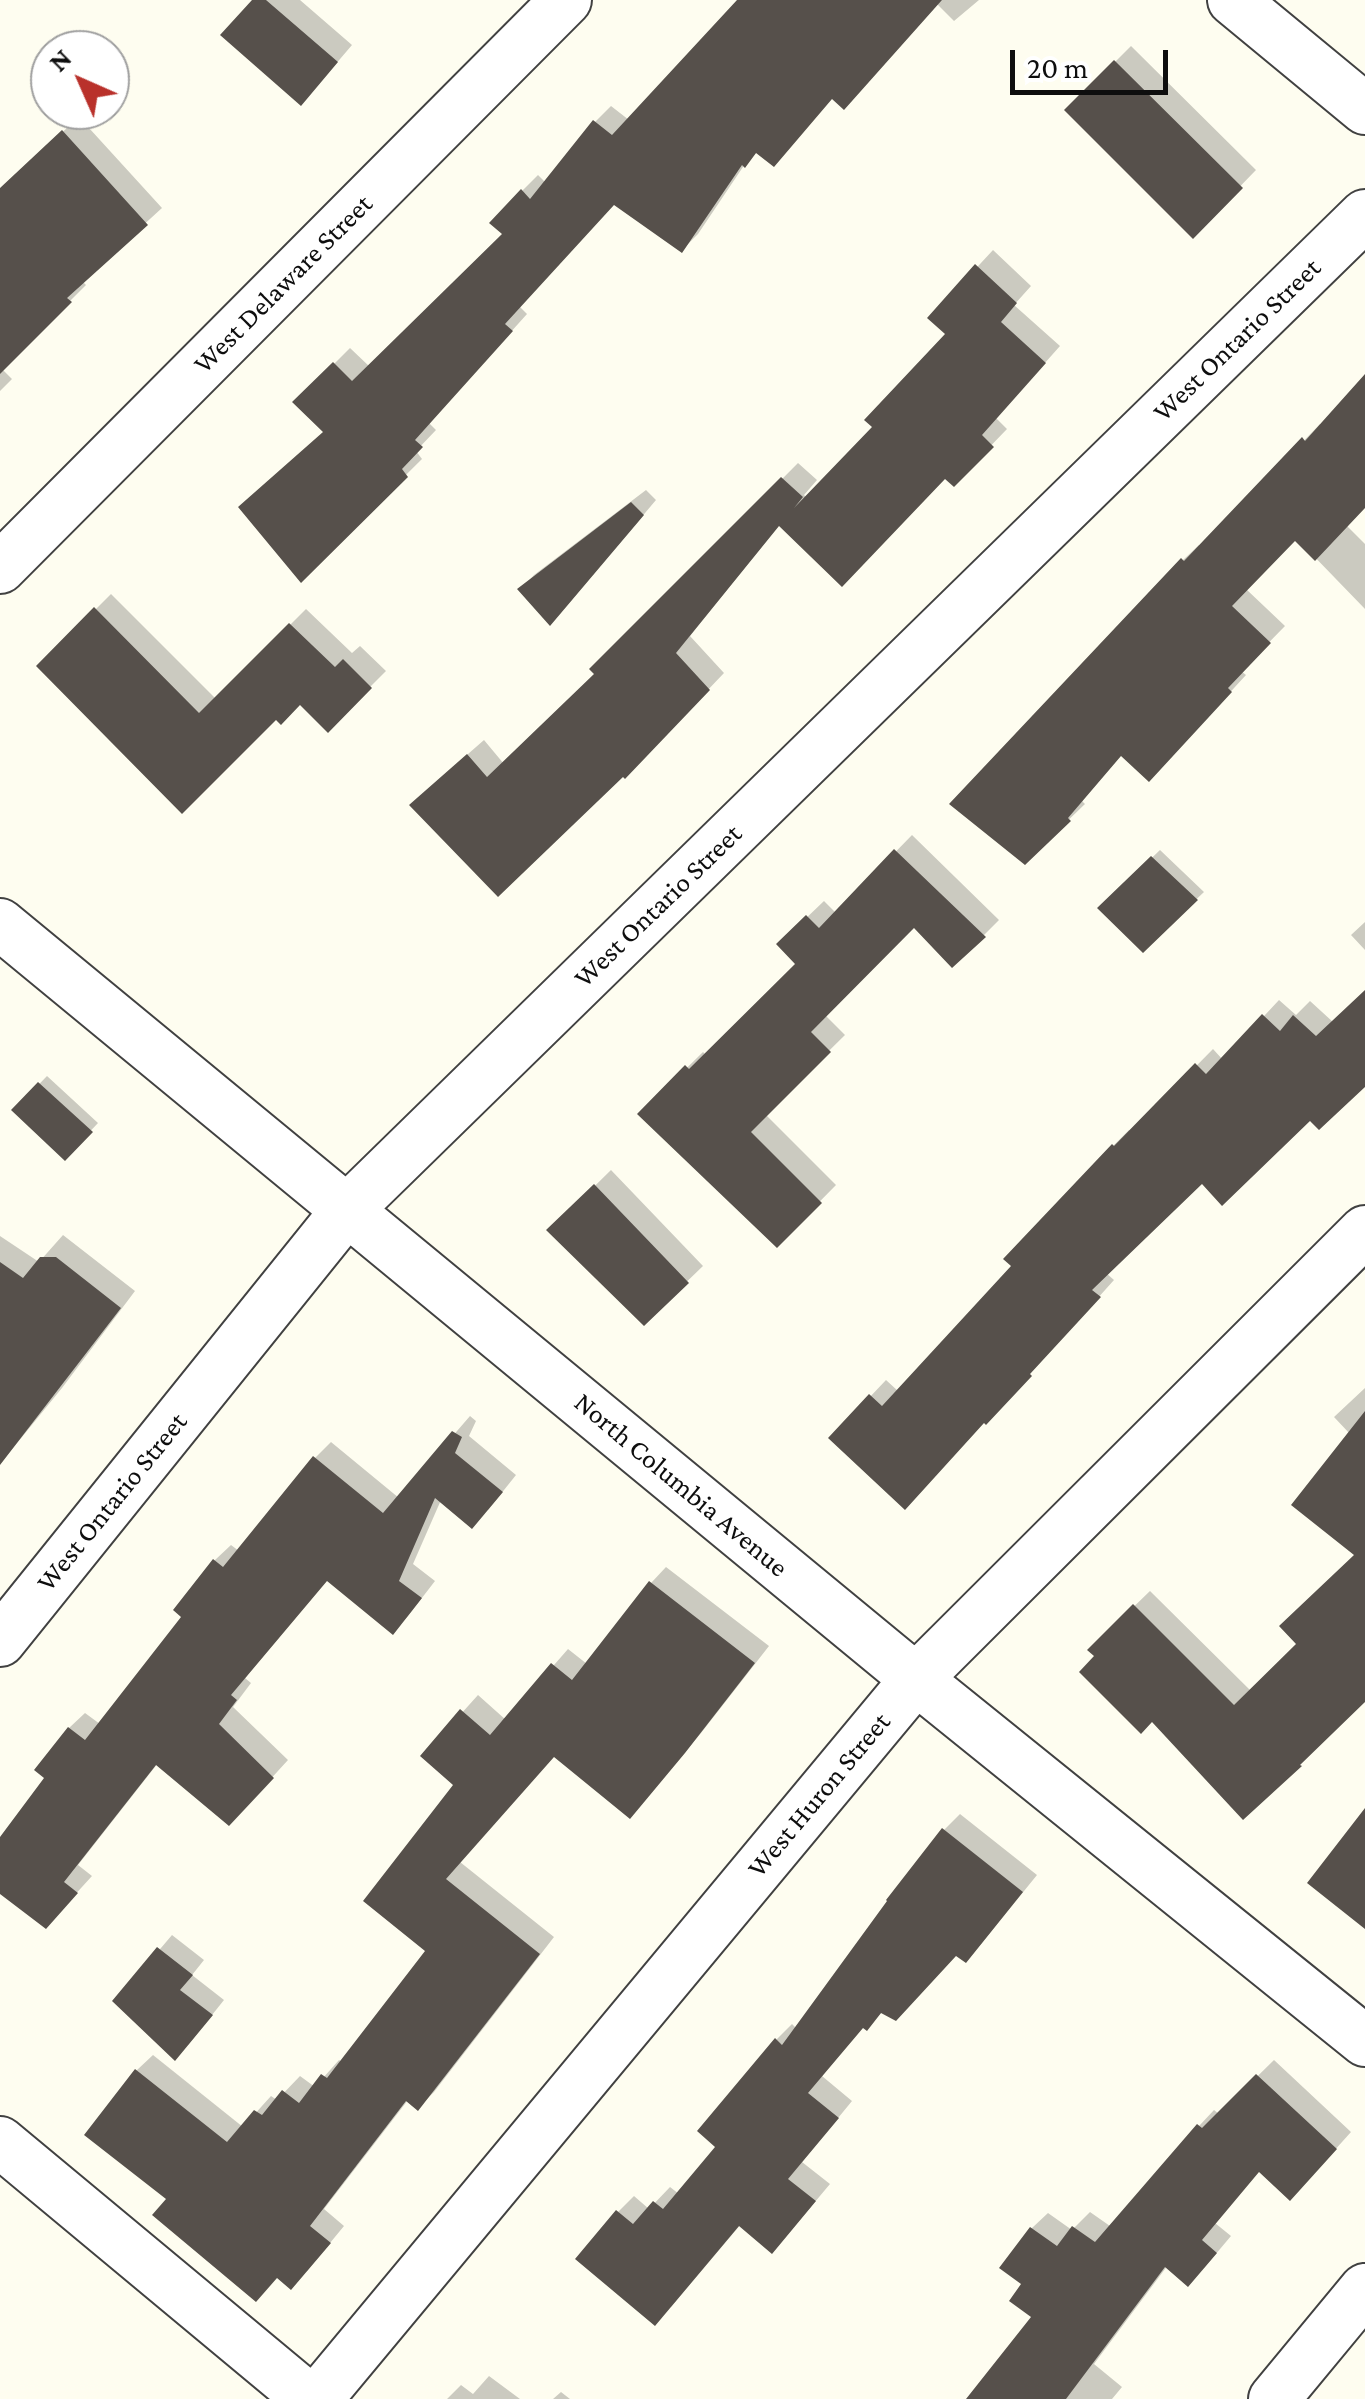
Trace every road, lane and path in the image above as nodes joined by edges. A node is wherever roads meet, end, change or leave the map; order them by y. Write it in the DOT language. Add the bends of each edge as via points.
graph roads {
  1 [pos="566,0"];
  2 [pos="1233,0"];
  3 [pos="1365,109"];
  4 [pos="1365,215"];
  5 [pos="0,568"];
  6 [pos="0,924"];
  7 [pos="347,1210"];
  8 [pos="1365,1231"];
  9 [pos="0,1642"];
  10 [pos="916,1679"];
  11 [pos="1365,2041"];
  12 [pos="0,2142"];
  13 [pos="1365,2289"];
  14 [pos="313,2399"];
  15 [pos="1274,2399"];
  1 -- 5 [label="street, West Delaware Street"];
  2 -- 3 [label="street"];
  4 -- 7 [label="street, West Ontario Street"];
  6 -- 7 [label="street, North Columbia Avenue"];
  7 -- 9 [label="street, West Ontario Street"];
  7 -- 10 [label="street, North Columbia Avenue"];
  8 -- 10 [label="street, West Huron Street"];
  10 -- 11 [label="street, North Columbia Avenue"];
  10 -- 14 [label="street, West Huron Street"];
  12 -- 14 [label="street"];
  13 -- 15 [label="street"];
}
